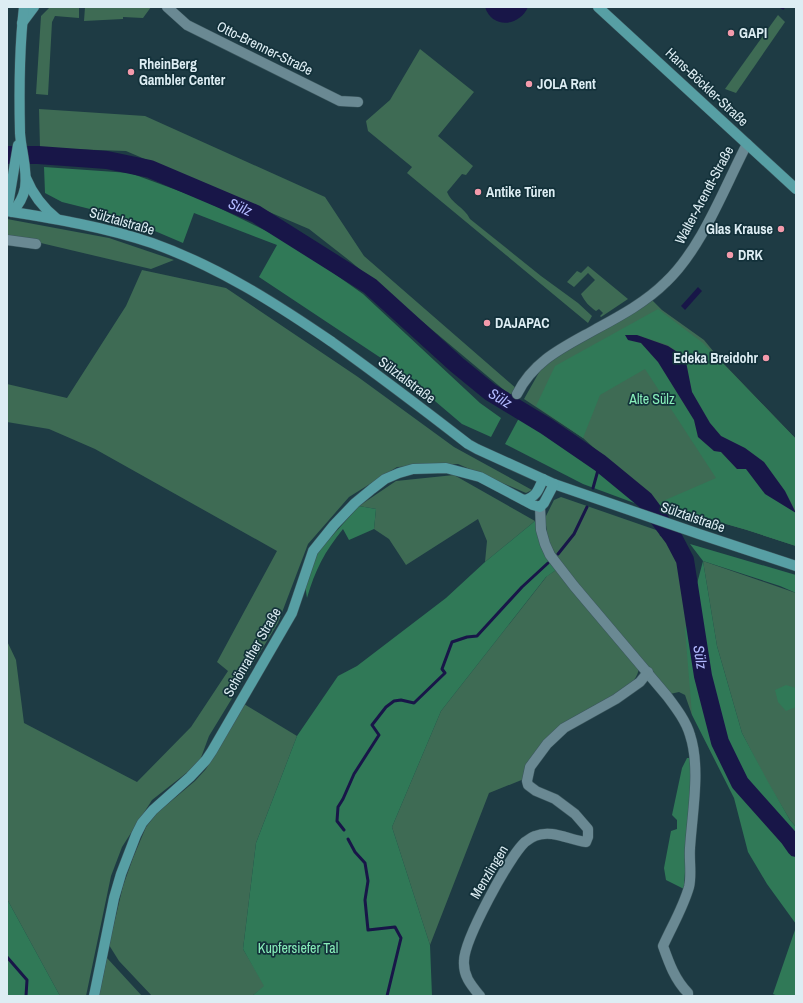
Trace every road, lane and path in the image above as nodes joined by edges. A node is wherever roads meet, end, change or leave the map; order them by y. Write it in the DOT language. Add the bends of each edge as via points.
graph roads {
  1 [pos="15,7"];
  2 [pos="24,7"];
  3 [pos="34,7"];
  4 [pos="167,7"];
  5 [pos="598,7"];
  6 [pos="22,23"];
  7 [pos="358,102"];
  8 [pos="20,135"];
  9 [pos="748,144"];
  10 [pos="25,177"];
  11 [pos="796,189"];
  12 [pos="9,211"];
  13 [pos="57,219"];
  14 [pos="7,240"];
  15 [pos="36,244"];
  16 [pos="518,394"];
  17 [pos="543,479"];
  18 [pos="554,484"];
  19 [pos="524,500"];
  20 [pos="540,507"];
  21 [pos="796,566"];
  22 [pos="648,672"];
  23 [pos="94,996"];
  24 [pos="480,996"];
  25 [pos="688,996"];
  1 -- 6 [label="main road"];
  2 -- 6 [label="main road"];
  3 -- 6 [label="main road"];
  4 -- 7 [label="street, Otto-Brenner-Straße" via="187,26 340,101"];
  5 -- 9 [label="main road, Hans-Böckler-Straße"];
  6 -- 8 [label="main road"];
  8 -- 10 [label="main road"];
  8 -- 12 [label="main road"];
  9 -- 11 [label="main road, Hans-Böckler-Straße"];
  9 -- 16 [label="street, Walter-Arendt-Straße" via="698,242 673,281 540,362"];
  10 -- 12 [label="main road" via="23,197"];
  10 -- 13 [label="main road" via="34,195"];
  12 -- 13 [label="main road, Sülztalstraße"];
  13 -- 17 [label="main road, Sülztalstraße" via="152,243 239,282 283,308 388,382 468,444"];
  14 -- 15 [label="street"];
  17 -- 18 [label="main road, Sülztalstraße"];
  17 -- 19 [label="main road" via="535,496"];
  18 -- 20 [label="main road"];
  18 -- 21 [label="main road, Sülztalstraße"];
  19 -- 20 [label="main road, Schönrather Straße"];
  19 -- 23 [label="main road, Schönrather Straße" via="467,472 446,468 413,470 399,473 372,489 355,503 323,538 313,551 286,624 212,751 190,777 142,823 114,898"];
  20 -- 22 [label="street" via="541,530 550,555"];
  22 -- 24 [label="street, Menzlingen" via="640,682 616,699 564,728 547,744 530,767 528,785 555,799 575,814 588,829 588,837 586,842 544,833 525,842 517,851 488,899 465,951 465,974"];
  22 -- 25 [label="street" via="676,707 690,734 694,752 689,886 663,946 669,964"];
}
